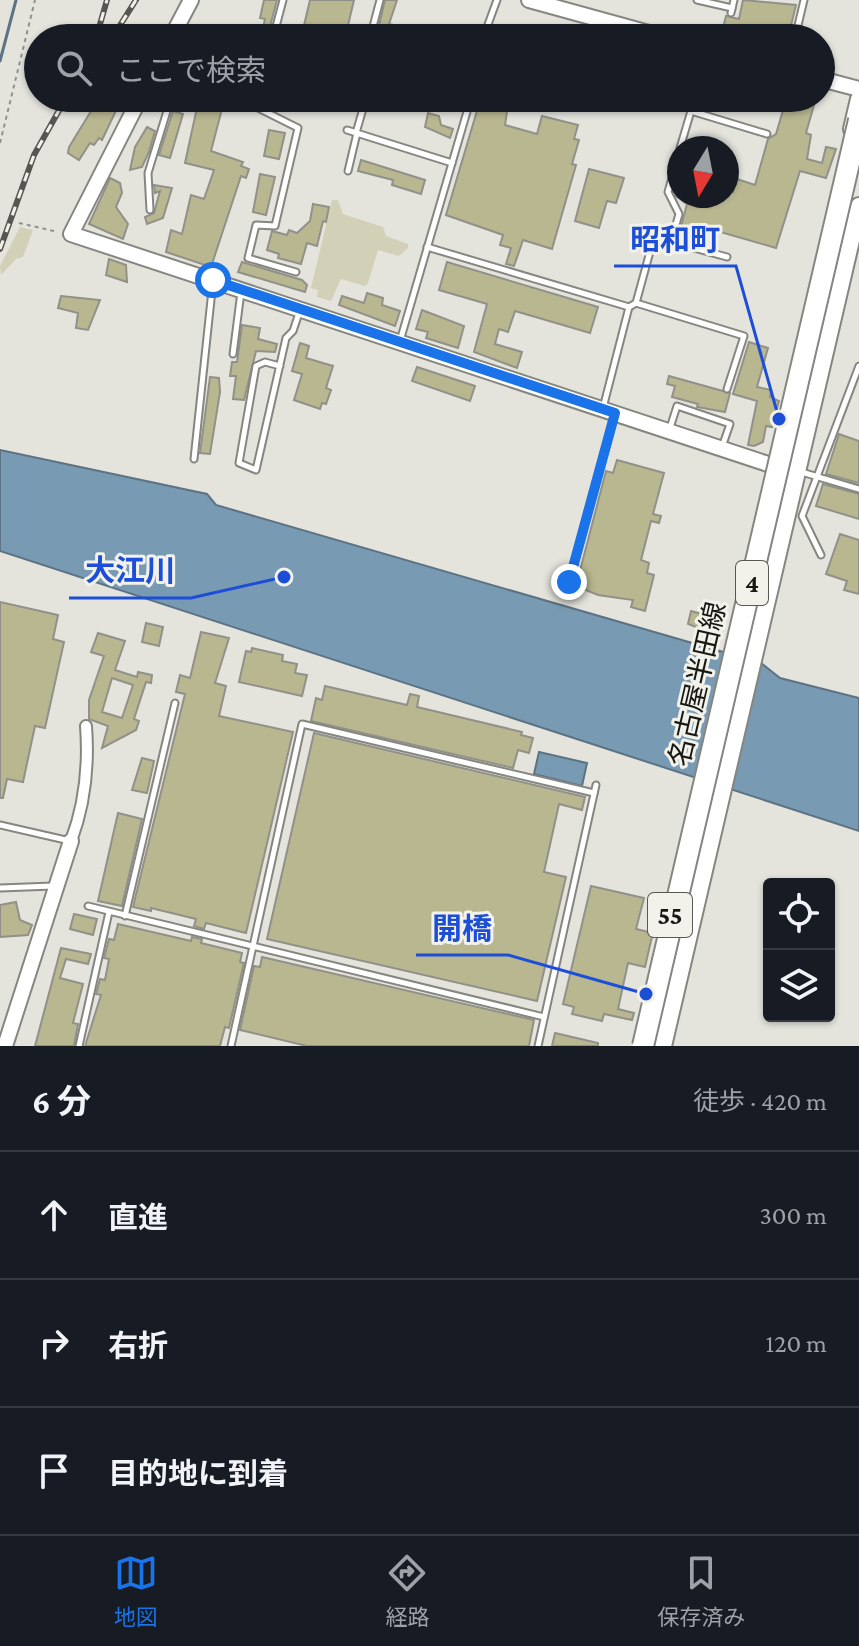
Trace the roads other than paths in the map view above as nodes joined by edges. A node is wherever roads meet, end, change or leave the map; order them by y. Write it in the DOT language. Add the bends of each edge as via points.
graph roads {
  1 [pos="191,0"];
  2 [pos="283,0"];
  3 [pos="380,0"];
  4 [pos="497,0"];
  5 [pos="529,0"];
  6 [pos="697,0"];
  7 [pos="734,0"];
  8 [pos="804,0"];
  9 [pos="178,24"];
  10 [pos="277,24"];
  11 [pos="374,24"];
  12 [pos="488,24"];
  13 [pos="616,24"];
  14 [pos="798,24"];
  15 [pos="835,83"];
  16 [pos="859,89"];
  17 [pos="859,99"];
  18 [pos="133,112"];
  19 [pos="167,112"];
  20 [pos="266,112"];
  21 [pos="362,112"];
  22 [pos="467,112"];
  23 [pos="691,112"];
  24 [pos="694,112"];
  25 [pos="859,120"];
  26 [pos="347,130"];
  27 [pos="357,133"];
  28 [pos="767,134"];
  29 [pos="684,136"];
  30 [pos="452,163"];
  31 [pos="348,171"];
  32 [pos="859,177"];
  33 [pos="835,200"];
  34 [pos="859,206"];
  35 [pos="676,208"];
  36 [pos="150,210"];
  37 [pos="671,242"];
  38 [pos="427,247"];
  39 [pos="727,257"];
  40 [pos="296,272"];
  41 [pos="213,280"];
  42 [pos="242,290"];
  43 [pos="636,303"];
  44 [pos="629,307"];
  45 [pos="300,309"];
  46 [pos="399,342"];
  47 [pos="233,354"];
  48 [pos="280,366"];
  49 [pos="859,366"];
  50 [pos="727,389"];
  51 [pos="609,411"];
  52 [pos="669,431"];
  53 [pos="721,448"];
  54 [pos="194,459"];
  55 [pos="774,466"];
  56 [pos="795,471"];
  57 [pos="818,476"];
  58 [pos="859,489"];
  59 [pos="821,555"];
  60 [pos="569,582"];
  61 [pos="175,703"];
  62 [pos="86,726"];
  63 [pos="596,785"];
  64 [pos="594,793"];
  65 [pos="0,825"];
  66 [pos="71,841"];
  67 [pos="54,886"];
  68 [pos="0,888"];
  69 [pos="88,906"];
  70 [pos="109,912"];
  71 [pos="125,916"];
  72 [pos="251,948"];
  73 [pos="544,1017"];
  74 [pos="233,1045"];
  75 [pos="5,1046"];
  76 [pos="79,1046"];
  77 [pos="538,1046"];
  78 [pos="641,1046"];
  79 [pos="655,1046"];
  80 [pos="663,1046"];
  1 -- 9 [label="street"];
  2 -- 10 [label="lane"];
  3 -- 11 [label="lane"];
  4 -- 12 [label="lane"];
  5 -- 13 [label="street"];
  6 -- 7 [label="lane" via="732,11"];
  8 -- 14 [label="lane"];
  15 -- 16 [label="street"];
  17 -- 33 [label="main road, 名古屋半田線 / 55"];
  18 -- 41 [label="street" via="71,234"];
  19 -- 36 [label="lane" via="148,173"];
  20 -- 40 [label="lane" via="298,128 275,226 256,225 248,258"];
  21 -- 27 [label="lane"];
  22 -- 30 [label="lane"];
  23 -- 29 [label="lane"];
  24 -- 28 [label="lane"];
  25 -- 78 [label="highway, 4, bridge"];
  26 -- 27 [label="lane"];
  27 -- 30 [label="lane"];
  27 -- 31 [label="lane"];
  30 -- 38 [label="lane"];
  32 -- 79 [label="highway, 4"];
  33 -- 34 [label="street"];
  33 -- 55 [label="main road, 名古屋半田線 / 55"];
  34 -- 56 [label="main road, 名古屋半田線 / 55"];
  35 -- 37 [label="lane"];
  37 -- 39 [label="lane"];
  37 -- 43 [label="lane" via="654,237"];
  38 -- 44 [label="lane"];
  38 -- 46 [label="lane"];
  41 -- 42 [label="street"];
  41 -- 54 [label="lane"];
  42 -- 45 [label="street"];
  42 -- 47 [label="lane"];
  43 -- 44 [label="lane"];
  43 -- 50 [label="lane" via="744,336"];
  44 -- 51 [label="lane"];
  45 -- 46 [label="street"];
  45 -- 48 [label="lane"];
  46 -- 51 [label="street"];
  48 -- 48 [label="lane" via="266,425 256,470 239,463 256,366"];
  49 -- 57 [label="lane"];
  51 -- 52 [label="street"];
  51 -- 60 [label="lane"];
  52 -- 53 [label="street"];
  52 -- 53 [label="lane" via="677,406 730,424"];
  53 -- 55 [label="street"];
  55 -- 56 [label="lane"];
  55 -- 78 [label="main road, 名古屋半田線 / 55, bridge"];
  56 -- 57 [label="lane"];
  56 -- 80 [label="main road, 名古屋半田線 / 55"];
  57 -- 58 [label="lane"];
  57 -- 59 [label="lane" via="802,516"];
  61 -- 71 [label="lane"];
  62 -- 66 [label="street" via="85,787"];
  63 -- 64 [label="lane"];
  64 -- 72 [label="lane" via="302,724"];
  64 -- 73 [label="lane"];
  65 -- 66 [label="lane"];
  66 -- 67 [label="street"];
  67 -- 68 [label="lane"];
  67 -- 75 [label="street"];
  69 -- 70 [label="lane"];
  70 -- 71 [label="lane"];
  70 -- 76 [label="lane"];
  71 -- 72 [label="lane"];
  72 -- 73 [label="lane"];
  72 -- 74 [label="lane"];
  73 -- 77 [label="lane"];
}
